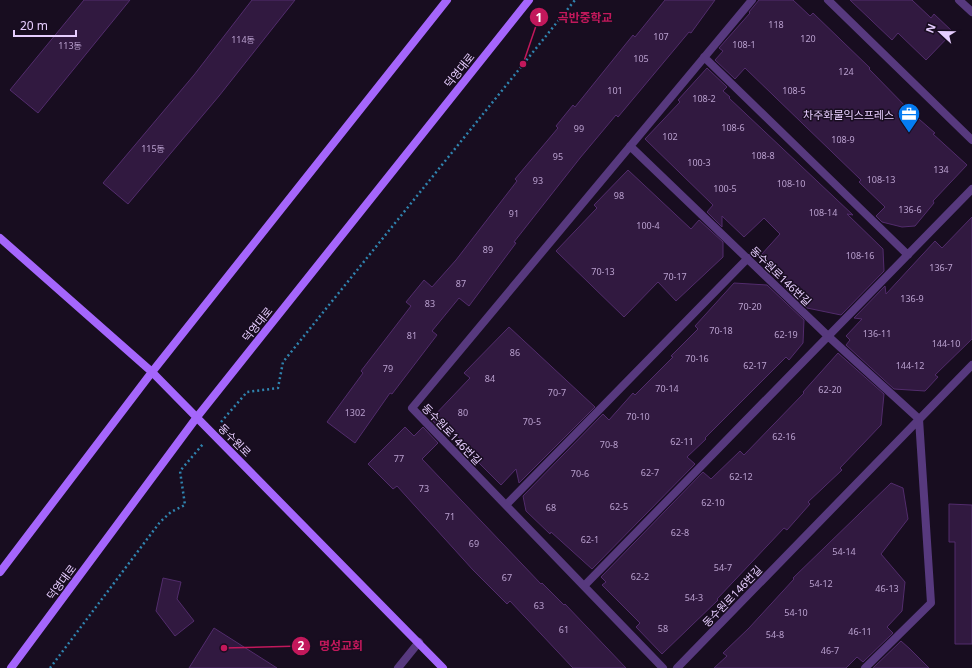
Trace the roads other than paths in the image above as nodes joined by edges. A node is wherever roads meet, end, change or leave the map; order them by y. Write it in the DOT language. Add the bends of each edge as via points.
graph roads {
  1 [pos="447,0"];
  2 [pos="529,0"];
  3 [pos="752,0"];
  4 [pos="828,0"];
  5 [pos="959,0"];
  6 [pos="972,12"];
  7 [pos="704,57"];
  8 [pos="972,140"];
  9 [pos="630,146"];
  10 [pos="972,189"];
  11 [pos="0,238"];
  12 [pos="908,255"];
  13 [pos="748,258"];
  14 [pos="829,337"];
  15 [pos="972,365"];
  16 [pos="152,372"];
  17 [pos="197,417"];
  18 [pos="919,420"];
  19 [pos="506,505"];
  20 [pos="0,572"];
  21 [pos="584,586"];
  22 [pos="419,642"];
  23 [pos="11,668"];
  24 [pos="398,668"];
  25 [pos="443,668"];
  26 [pos="663,668"];
  27 [pos="677,668"];
  28 [pos="865,668"];
  1 -- 16 [label="main road"];
  2 -- 17 [label="main road, 덕영대로"];
  3 -- 7 [label="street, 동수원로146번길"];
  4 -- 8 [label="street"];
  5 -- 6 [label="street"];
  7 -- 9 [label="street, 동수원로146번길"];
  7 -- 12 [label="street"];
  9 -- 13 [label="street, 동수원로146번길"];
  9 -- 19 [label="street, 동수원로146번길" via="412,408"];
  10 -- 12 [label="street"];
  11 -- 16 [label="main road, 동수원로"];
  12 -- 14 [label="street"];
  13 -- 14 [label="street, 동수원로146번길"];
  13 -- 19 [label="street"];
  14 -- 18 [label="street, 동수원로146번길"];
  14 -- 21 [label="street"];
  15 -- 18 [label="street, 동수원로146번길"];
  16 -- 17 [label="main road, 동수원로"];
  16 -- 20 [label="main road"];
  17 -- 22 [label="main road, 동수원로"];
  17 -- 23 [label="main road, 덕영대로"];
  18 -- 27 [label="street, 동수원로146번길"];
  18 -- 28 [label="street" via="931,603"];
  19 -- 21 [label="street, 동수원로146번길"];
  21 -- 26 [label="street, 동수원로146번길"];
  22 -- 24 [label="street"];
  22 -- 25 [label="main road, 동수원로"];
}
